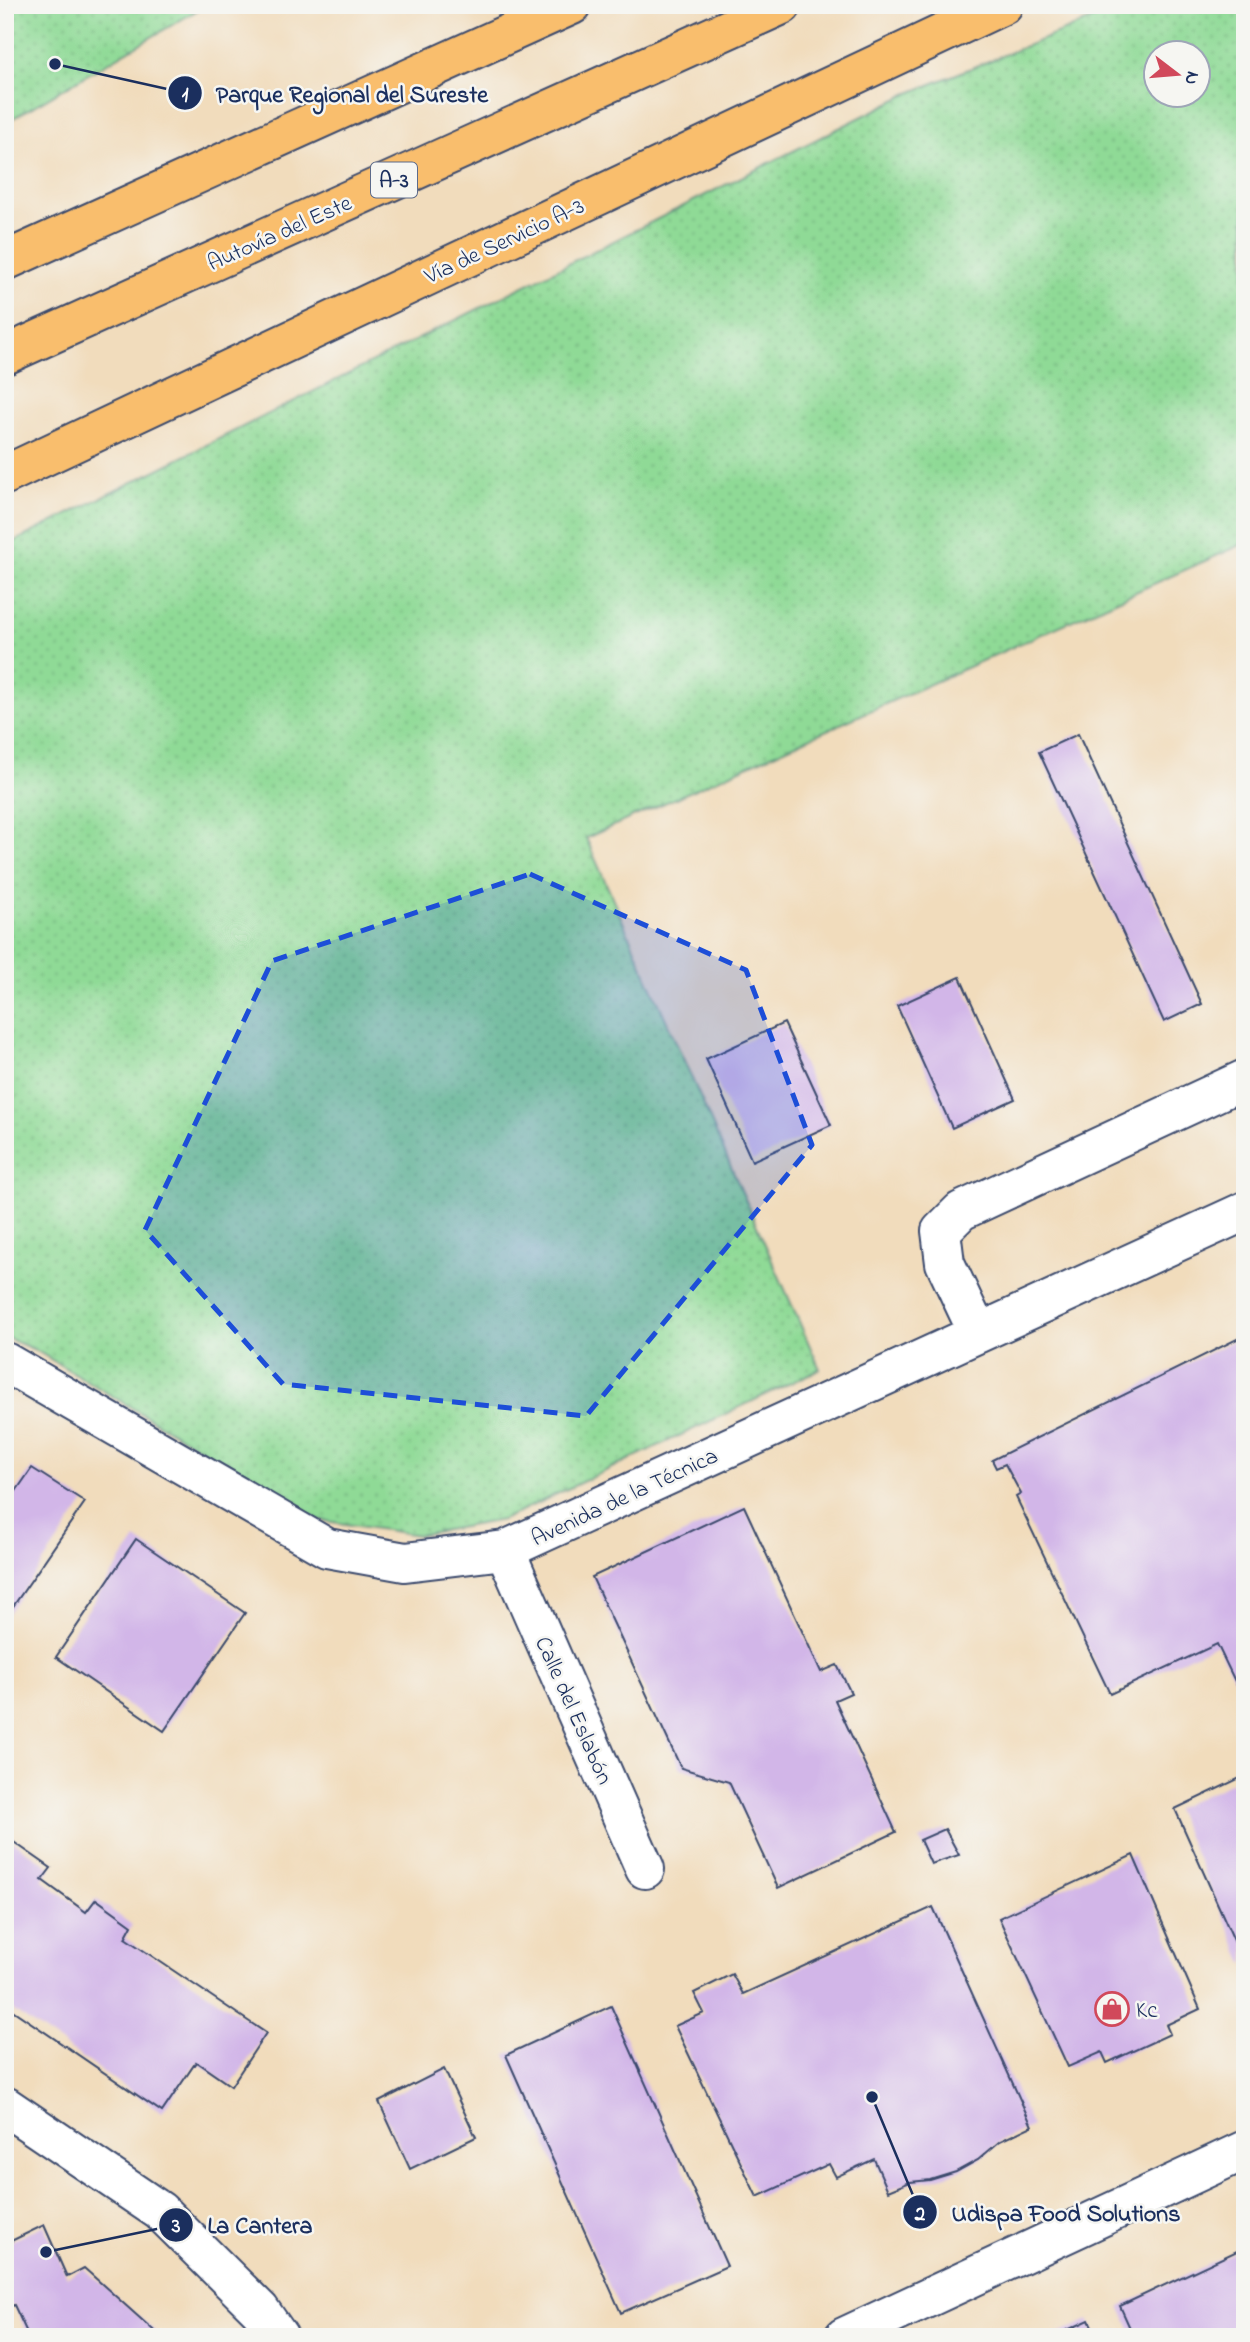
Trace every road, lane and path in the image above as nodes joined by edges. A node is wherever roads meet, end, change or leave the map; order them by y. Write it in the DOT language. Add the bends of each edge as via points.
graph roads {
  1 [pos="572,5"];
  2 [pos="782,5"];
  3 [pos="1003,5"];
  4 [pos="5,261"];
  5 [pos="5,355"];
  6 [pos="5,475"];
  7 [pos="1245,1079"];
  8 [pos="1245,1211"];
  9 [pos="978,1333"];
  10 [pos="5,1362"];
  11 [pos="505,1550"];
  12 [pos="645,1869"];
  13 [pos="5,2106"];
  14 [pos="1245,2150"];
  15 [pos="852,2335"];
  16 [pos="279,2337"];
  1 -- 4 [label="main road"];
  2 -- 5 [label="main road, Autovía del Este / A-3"];
  3 -- 6 [label="main road, Vía de Servicio A-3"];
  7 -- 9 [label="street" via="961,1211 941,1231 945,1263"];
  8 -- 9 [label="street, Avenida de la Técnica"];
  9 -- 11 [label="street, Avenida de la Técnica"];
  10 -- 11 [label="street, Avenida de la Técnica" via="327,1548 405,1562"];
  11 -- 12 [label="street, Calle del Eslabón"];
  13 -- 16 [label="street" via="160,2211 260,2310"];
  14 -- 15 [label="street"];
}
